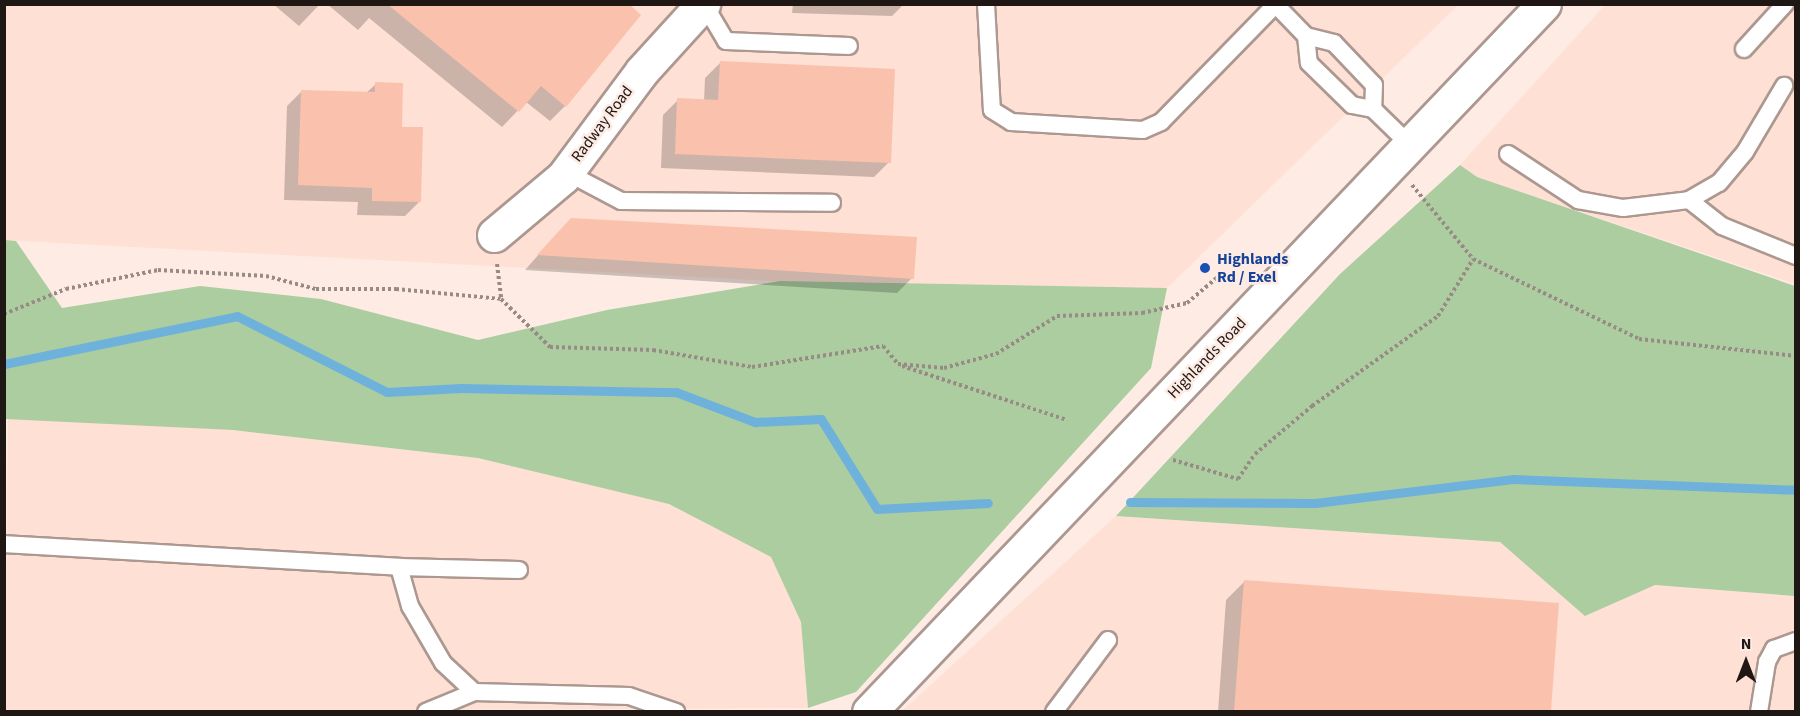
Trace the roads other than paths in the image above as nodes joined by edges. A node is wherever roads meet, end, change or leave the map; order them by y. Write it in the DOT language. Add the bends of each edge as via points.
graph roads {
  1 [pos="703,4"];
  2 [pos="986,4"];
  3 [pos="1544,4"];
  4 [pos="1785,4"];
  5 [pos="1275,5"];
  6 [pos="1306,36"];
  7 [pos="849,46"];
  8 [pos="1744,49"];
  9 [pos="1784,86"];
  10 [pos="1373,108"];
  11 [pos="1508,154"];
  12 [pos="1403,155"];
  13 [pos="566,172"];
  14 [pos="1689,200"];
  15 [pos="832,203"];
  16 [pos="494,235"];
  17 [pos="1796,256"];
  18 [pos="4,544"];
  19 [pos="399,567"];
  20 [pos="519,570"];
  21 [pos="1108,640"];
  22 [pos="1796,641"];
  23 [pos="474,692"];
  24 [pos="426,711"];
  25 [pos="676,711"];
  26 [pos="869,711"];
  27 [pos="1054,711"];
  28 [pos="1759,711"];
  1 -- 7 [label="lane" via="726,41"];
  1 -- 13 [label="street, Radway Road" via="642,71"];
  2 -- 5 [label="lane" via="992,110 1011,122 1143,130 1161,122"];
  3 -- 12 [label="street, Highlands Road"];
  4 -- 8 [label="lane"];
  5 -- 6 [label="lane"];
  6 -- 10 [label="lane" via="1309,63 1352,105"];
  6 -- 10 [label="lane" via="1334,43 1374,85"];
  9 -- 14 [label="lane" via="1745,152 1719,183"];
  10 -- 12 [label="lane"];
  11 -- 14 [label="lane" via="1578,200 1623,208"];
  12 -- 26 [label="street, Highlands Road"];
  13 -- 15 [label="lane" via="621,201"];
  13 -- 16 [label="street, Radway Road"];
  14 -- 17 [label="lane" via="1722,226"];
  18 -- 19 [label="lane"];
  19 -- 20 [label="lane"];
  19 -- 23 [label="lane" via="410,606 443,663"];
  21 -- 27 [label="lane"];
  22 -- 28 [label="lane" via="1774,649 1767,662"];
  23 -- 24 [label="lane"];
  23 -- 25 [label="lane" via="629,696"];
}
